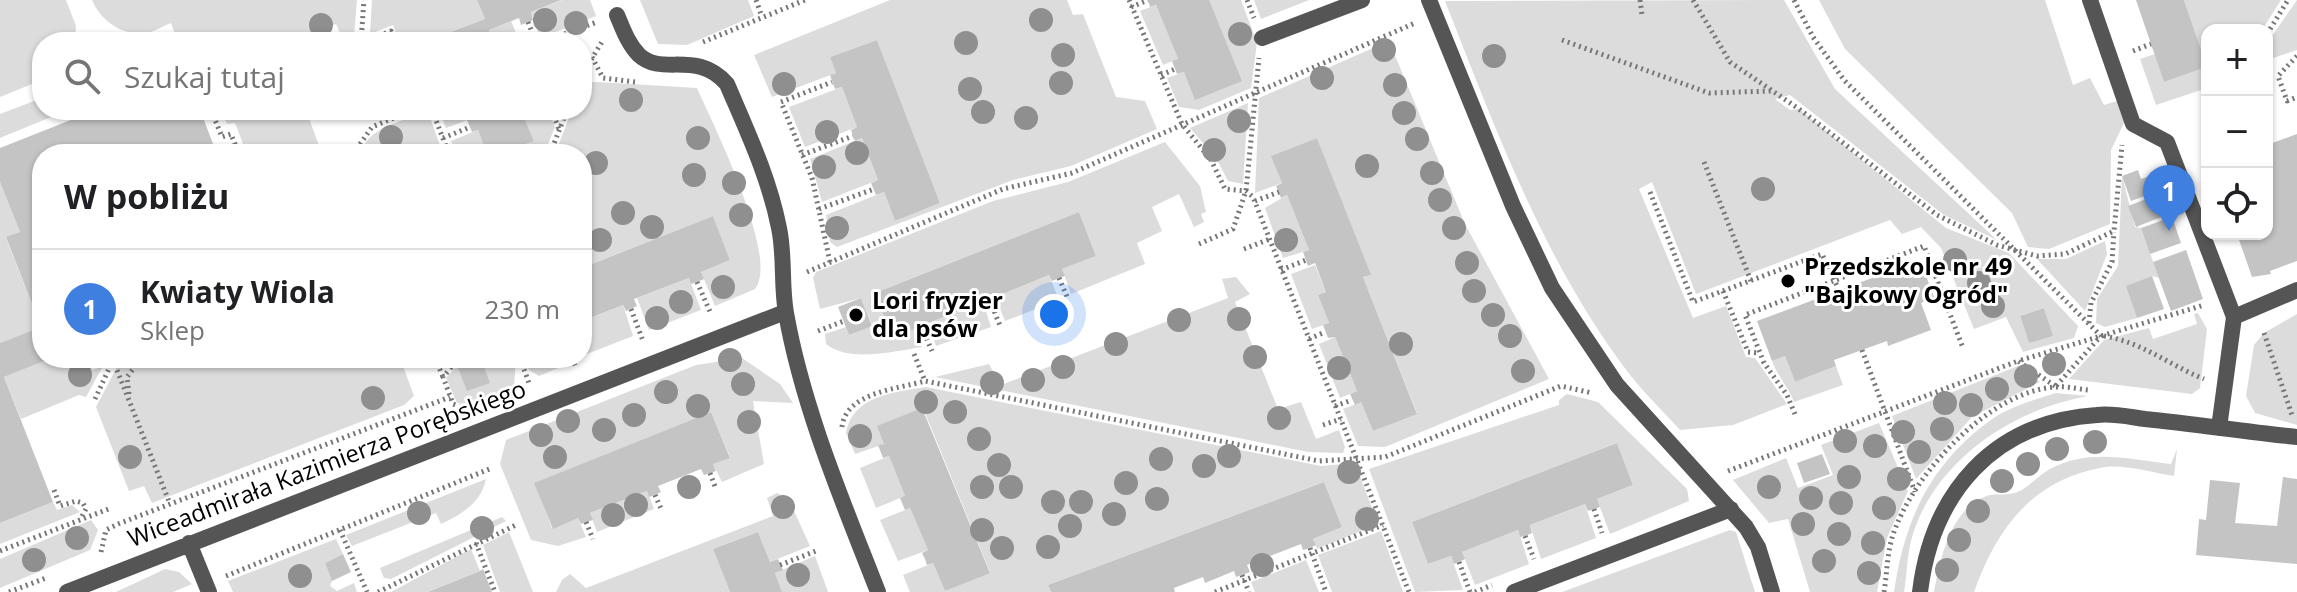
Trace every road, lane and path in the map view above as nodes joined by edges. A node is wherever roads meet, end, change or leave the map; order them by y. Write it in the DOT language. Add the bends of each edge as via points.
graph roads {
  1 [pos="364,0"];
  2 [pos="756,0"];
  3 [pos="805,0"];
  4 [pos="1148,0"];
  5 [pos="1362,0"];
  6 [pos="1640,0"];
  7 [pos="1693,0"];
  8 [pos="1794,0"];
  9 [pos="2090,0"];
  10 [pos="2288,0"];
  11 [pos="1130,3"];
  12 [pos="1432,7"];
  13 [pos="617,15"];
  14 [pos="1642,15"];
  15 [pos="762,17"];
  16 [pos="528,22"];
  17 [pos="2273,24"];
  18 [pos="362,32"];
  19 [pos="534,32"];
  20 [pos="568,32"];
  21 [pos="1262,38"];
  22 [pos="1562,40"];
  23 [pos="2151,44"];
  24 [pos="695,46"];
  25 [pos="2130,52"];
  26 [pos="2297,56"];
  27 [pos="592,58"];
  28 [pos="1175,69"];
  29 [pos="1161,75"];
  30 [pos="832,82"];
  31 [pos="1773,91"];
  32 [pos="1256,93"];
  33 [pos="2297,97"];
  34 [pos="215,120"];
  35 [pos="389,120"];
  36 [pos="436,120"];
  37 [pos="555,120"];
  38 [pos="563,120"];
  39 [pos="1182,124"];
  40 [pos="2133,124"];
  41 [pos="470,127"];
  42 [pos="559,130"];
  43 [pos="853,136"];
  44 [pos="443,138"];
  45 [pos="235,144"];
  46 [pos="360,144"];
  47 [pos="445,144"];
  48 [pos="554,144"];
  49 [pos="802,155"];
  50 [pos="1704,162"];
  51 [pos="874,189"];
  52 [pos="1246,191"];
  53 [pos="1279,192"];
  54 [pos="1650,192"];
  55 [pos="1255,201"];
  56 [pos="819,209"];
  57 [pos="2114,231"];
  58 [pos="1270,239"];
  59 [pos="1199,244"];
  60 [pos="1244,249"];
  61 [pos="2017,251"];
  62 [pos="1306,260"];
  63 [pos="830,262"];
  64 [pos="1281,270"];
  65 [pos="1059,278"];
  66 [pos="784,281"];
  67 [pos="1751,281"];
  68 [pos="1833,281"];
  69 [pos="697,282"];
  70 [pos="1839,290"];
  71 [pos="2297,290"];
  72 [pos="1723,291"];
  73 [pos="1068,299"];
  74 [pos="992,306"];
  75 [pos="631,309"];
  76 [pos="723,309"];
  77 [pos="785,312"];
  78 [pos="711,314"];
  79 [pos="2208,316"];
  80 [pos="2234,317"];
  81 [pos="698,319"];
  82 [pos="844,321"];
  83 [pos="2089,323"];
  84 [pos="1001,328"];
  85 [pos="818,331"];
  86 [pos="1325,332"];
  87 [pos="924,333"];
  88 [pos="2264,333"];
  89 [pos="657,336"];
  90 [pos="2101,336"];
  91 [pos="1309,339"];
  92 [pos="643,341"];
  93 [pos="630,347"];
  94 [pos="1963,348"];
  95 [pos="1862,350"];
  96 [pos="932,351"];
  97 [pos="1760,353"];
  98 [pos="914,354"];
  99 [pos="2018,361"];
  100 [pos="2206,365"];
  101 [pos="111,368"];
  102 [pos="119,368"];
  103 [pos="134,368"];
  104 [pos="439,368"];
  105 [pos="451,368"];
  106 [pos="524,368"];
  107 [pos="576,368"];
  108 [pos="565,373"];
  109 [pos="443,377"];
  110 [pos="2205,380"];
  111 [pos="925,381"];
  112 [pos="542,382"];
  113 [pos="530,386"];
  114 [pos="2056,387"];
  115 [pos="2204,390"];
  116 [pos="518,391"];
  117 [pos="2103,392"];
  118 [pos="1596,394"];
  119 [pos="450,397"];
  120 [pos="95,399"];
  121 [pos="1352,400"];
  122 [pos="130,403"];
  123 [pos="482,406"];
  124 [pos="1335,406"];
  125 [pos="1882,412"];
  126 [pos="1795,414"];
  127 [pos="1341,419"];
  128 [pos="1323,425"];
  129 [pos="2219,428"];
  130 [pos="2297,430"];
  131 [pos="2297,437"];
  132 [pos="844,438"];
  133 [pos="1356,458"];
  134 [pos="492,468"];
  135 [pos="710,473"];
  136 [pos="1704,480"];
  137 [pos="716,489"];
  138 [pos="54,490"];
  139 [pos="1915,493"];
  140 [pos="655,495"];
  141 [pos="170,504"];
  142 [pos="111,508"];
  143 [pos="1594,509"];
  144 [pos="1731,509"];
  145 [pos="662,511"];
  146 [pos="77,521"];
  147 [pos="586,522"];
  148 [pos="516,525"];
  149 [pos="1383,525"];
  150 [pos="340,530"];
  151 [pos="1525,536"];
  152 [pos="593,539"];
  153 [pos="1605,541"];
  154 [pos="189,543"];
  155 [pos="476,543"];
  156 [pos="0,551"];
  157 [pos="816,551"];
  158 [pos="1311,551"];
  159 [pos="92,561"];
  160 [pos="1459,562"];
  161 [pos="780,565"];
  162 [pos="1537,568"];
  163 [pos="51,576"];
  164 [pos="223,577"];
  165 [pos="1243,578"];
  166 [pos="1507,587"];
  167 [pos="9,592"];
  168 [pos="67,592"];
  169 [pos="209,592"];
  170 [pos="367,592"];
  171 [pos="378,592"];
  172 [pos="495,592"];
  173 [pos="878,592"];
  174 [pos="1215,592"];
  175 [pos="1249,592"];
  176 [pos="1326,592"];
  177 [pos="1409,592"];
  178 [pos="1472,592"];
  179 [pos="1772,592"];
  180 [pos="1920,592"];
  1 -- 18 [label="path"];
  2 -- 15 [label="path"];
  3 -- 15 [label="path"];
  4 -- 11 [label="path"];
  5 -- 21 [label="street"];
  6 -- 14 [label="path"];
  7 -- 31 [label="path" via="1730,62"];
  8 -- 61 [label="path" via="1844,80"];
  9 -- 40 [label="street"];
  10 -- 17 [label="path"];
  11 -- 29 [label="path"];
  12 -- 32 [label="path"];
  12 -- 136 [label="street" via="1552,288 1617,385"];
  13 -- 20 [label="path"];
  13 -- 27 [label="path"];
  13 -- 66 [label="street" via="642,58 702,65 727,84 767,179 780,230"];
  15 -- 24 [label="path"];
  16 -- 19 [label="path"];
  21 -- 32 [label="path"];
  22 -- 31 [label="path" via="1709,93"];
  23 -- 25 [label="path"];
  26 -- 33 [label="path" via="2278,76 2287,101"];
  28 -- 29 [label="path"];
  29 -- 39 [label="path"];
  30 -- 49 [label="path" via="781,102"];
  31 -- 61 [label="path" via="1937,215"];
  32 -- 39 [label="path"];
  32 -- 52 [label="path"];
  34 -- 45 [label="path" via="222,137 231,134"];
  35 -- 46 [label="path" via="372,127"];
  36 -- 44 [label="path"];
  37 -- 42 [label="path"];
  38 -- 42 [label="path"];
  39 -- 52 [label="path" via="1211,160 1225,189"];
  39 -- 63 [label="path" via="1072,173 1003,189"];
  40 -- 57 [label="path" via="2123,142"];
  40 -- 80 [label="street" via="2167,142"];
  41 -- 44 [label="path"];
  42 -- 48 [label="path"];
  43 -- 49 [label="path"];
  44 -- 47 [label="path"];
  49 -- 56 [label="path"];
  50 -- 67 [label="path"];
  51 -- 56 [label="path"];
  52 -- 55 [label="path"];
  52 -- 59 [label="path" via="1233,229"];
  53 -- 55 [label="path"];
  54 -- 72 [label="path" via="1693,302"];
  55 -- 58 [label="path"];
  56 -- 63 [label="path"];
  57 -- 61 [label="path" via="2065,254"];
  57 -- 83 [label="path" via="2112,262 2091,303"];
  58 -- 60 [label="path"];
  58 -- 64 [label="path"];
  61 -- 83 [label="path"];
  62 -- 64 [label="path"];
  63 -- 66 [label="path"];
  64 -- 91 [label="path"];
  65 -- 73 [label="path"];
  66 -- 77 [label="street"];
  67 -- 68 [label="path" via="1822,254"];
  67 -- 72 [label="path"];
  68 -- 70 [label="path"];
  68 -- 94 [label="path" via="1924,246"];
  68 -- 97 [label="path" via="1745,315"];
  69 -- 78 [label="path"];
  71 -- 80 [label="street"];
  72 -- 97 [label="path" via="1748,352"];
  74 -- 84 [label="path"];
  75 -- 92 [label="path"];
  76 -- 78 [label="path"];
  77 -- 154 [label="street, Wiceadmirała Kazimierza Porębskiego"];
  77 -- 173 [label="street" via="828,463"];
  78 -- 81 [label="path"];
  79 -- 90 [label="path" via="2206,304"];
  80 -- 129 [label="street"];
  82 -- 85 [label="path"];
  83 -- 90 [label="path"];
  86 -- 91 [label="path"];
  87 -- 96 [label="path"];
  88 -- 130 [label="path"];
  89 -- 92 [label="path"];
  90 -- 99 [label="path"];
  90 -- 110 [label="path" via="2134,341"];
  90 -- 114 [label="path"];
  91 -- 124 [label="path"];
  92 -- 93 [label="path"];
  95 -- 125 [label="path"];
  97 -- 126 [label="path"];
  98 -- 111 [label="path"];
  99 -- 114 [label="path"];
  99 -- 125 [label="path"];
  100 -- 110 [label="path"];
  101 -- 120 [label="path"];
  102 -- 122 [label="path"];
  103 -- 122 [label="path" via="127,377"];
  104 -- 109 [label="path"];
  105 -- 109 [label="path"];
  106 -- 113 [label="path"];
  107 -- 108 [label="path"];
  109 -- 119 [label="path"];
  110 -- 115 [label="path"];
  111 -- 132 [label="path" via="859,400 843,418"];
  111 -- 133 [label="path" via="1319,461"];
  112 -- 113 [label="path"];
  113 -- 116 [label="path"];
  114 -- 117 [label="path"];
  118 -- 133 [label="path" via="1561,386 1385,457"];
  119 -- 123 [label="path" via="453,404 470,411"];
  119 -- 141 [label="path"];
  121 -- 124 [label="path"];
  122 -- 141 [label="path"];
  124 -- 127 [label="path"];
  125 -- 136 [label="path"];
  125 -- 139 [label="path"];
  127 -- 128 [label="path"];
  127 -- 133 [label="path"];
  129 -- 131 [label="street"];
  129 -- 180 [label="street" via="2097,414 2041,425 1997,447 1957,486 1937,522"];
  133 -- 149 [label="path"];
  134 -- 150 [label="path"];
  135 -- 137 [label="path"];
  136 -- 144 [label="street"];
  138 -- 146 [label="path" via="60,506 83,503 85,514"];
  140 -- 145 [label="path"];
  141 -- 159 [label="path" via="106,530 103,550"];
  142 -- 146 [label="path"];
  143 -- 153 [label="path"];
  144 -- 166 [label="street"];
  144 -- 179 [label="street" via="1758,547"];
  146 -- 156 [label="path"];
  147 -- 152 [label="path"];
  148 -- 155 [label="path"];
  149 -- 158 [label="path"];
  149 -- 177 [label="path"];
  150 -- 164 [label="path"];
  150 -- 170 [label="path"];
  151 -- 162 [label="path"];
  154 -- 168 [label="street, Wiceadmirała Kazimierza Porębskiego"];
  154 -- 169 [label="street"];
  155 -- 171 [label="path"];
  155 -- 172 [label="path"];
  157 -- 161 [label="path"];
  158 -- 165 [label="path"];
  158 -- 176 [label="path"];
  160 -- 178 [label="path"];
  163 -- 167 [label="path"];
  165 -- 174 [label="path"];
  165 -- 175 [label="path"];
  166 -- 178 [label="path"];
}
